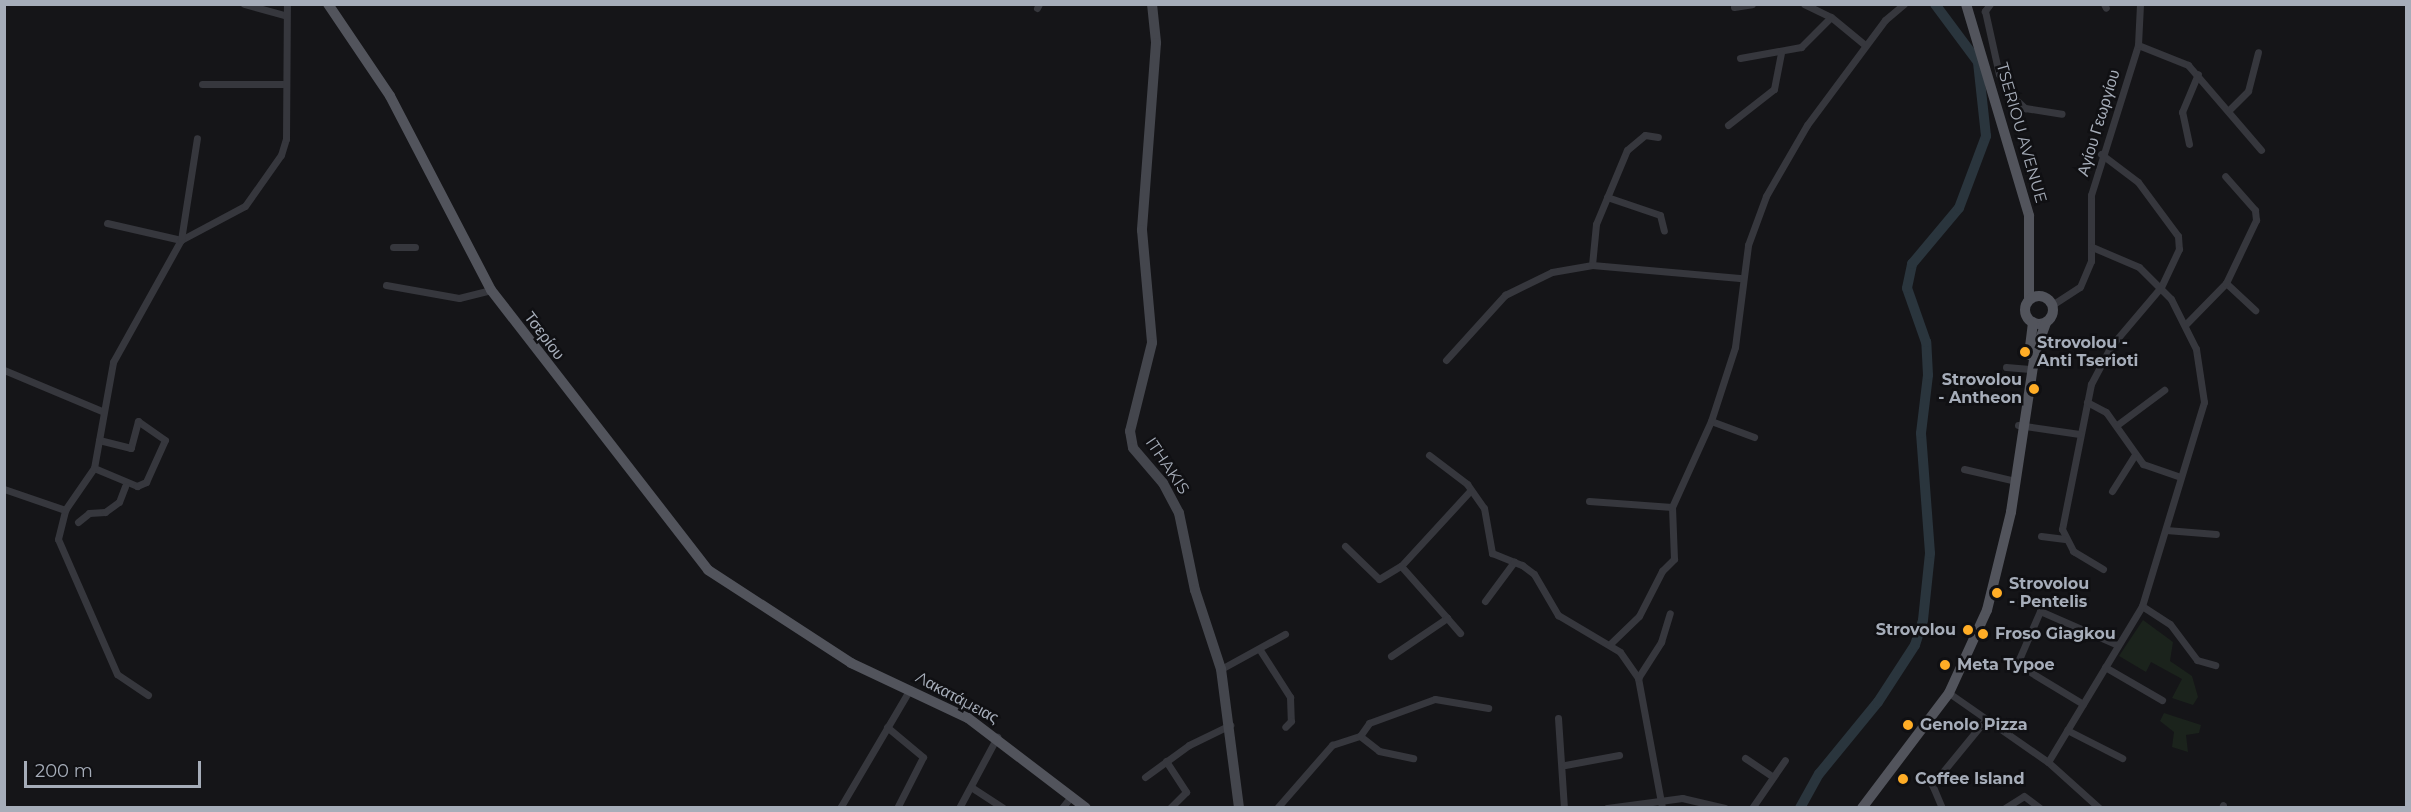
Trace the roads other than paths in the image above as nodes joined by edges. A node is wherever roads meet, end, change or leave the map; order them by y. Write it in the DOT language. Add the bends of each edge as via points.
graph roads {
  1 [pos="244,4"];
  2 [pos="287,4"];
  3 [pos="328,4"];
  4 [pos="1152,4"];
  5 [pos="1752,4"];
  6 [pos="1904,4"];
  7 [pos="1966,4"];
  8 [pos="1990,4"];
  9 [pos="2140,4"];
  10 [pos="1807,5"];
  11 [pos="1734,7"];
  12 [pos="284,15"];
  13 [pos="1831,17"];
  14 [pos="1865,45"];
  15 [pos="2138,45"];
  16 [pos="2258,52"];
  17 [pos="1781,53"];
  18 [pos="1740,58"];
  19 [pos="1992,64"];
  20 [pos="2198,74"];
  21 [pos="202,84"];
  22 [pos="285,84"];
  23 [pos="2229,110"];
  24 [pos="2062,114"];
  25 [pos="1728,125"];
  26 [pos="1658,137"];
  27 [pos="197,138"];
  28 [pos="2189,144"];
  29 [pos="2261,150"];
  30 [pos="2102,154"];
  31 [pos="2225,176"];
  32 [pos="1606,197"];
  33 [pos="107,224"];
  34 [pos="1664,231"];
  35 [pos="181,240"];
  36 [pos="393,247"];
  37 [pos="415,247"];
  38 [pos="2092,247"];
  39 [pos="1592,265"];
  40 [pos="2033,274"];
  41 [pos="1742,278"];
  42 [pos="2226,283"];
  43 [pos="386,285"];
  44 [pos="2161,287"];
  45 [pos="491,290"];
  46 [pos="2042,296"];
  47 [pos="2029,299"];
  48 [pos="2052,305"];
  49 [pos="2255,310"];
  50 [pos="2033,322"];
  51 [pos="2046,322"];
  52 [pos="2186,324"];
  53 [pos="1446,360"];
  54 [pos="2006,367"];
  55 [pos="2027,369"];
  56 [pos="4,370"];
  57 [pos="2164,390"];
  58 [pos="2087,402"];
  59 [pos="102,411"];
  60 [pos="1711,421"];
  61 [pos="2116,425"];
  62 [pos="2021,426"];
  63 [pos="2079,434"];
  64 [pos="1754,437"];
  65 [pos="99,440"];
  66 [pos="1429,455"];
  67 [pos="2134,456"];
  68 [pos="94,468"];
  69 [pos="1964,469"];
  70 [pos="2180,477"];
  71 [pos="2011,480"];
  72 [pos="125,486"];
  73 [pos="4,489"];
  74 [pos="1471,490"];
  75 [pos="2112,491"];
  76 [pos="1589,501"];
  77 [pos="1672,507"];
  78 [pos="65,510"];
  79 [pos="78,522"];
  80 [pos="2007,522"];
  81 [pos="2166,530"];
  82 [pos="2216,534"];
  83 [pos="2041,536"];
  84 [pos="2065,539"];
  85 [pos="1346,546"];
  86 [pos="1514,562"];
  87 [pos="1401,566"];
  88 [pos="2103,569"];
  89 [pos="1485,601"];
  90 [pos="2142,606"];
  91 [pos="1670,613"];
  92 [pos="1447,618"];
  93 [pos="1460,633"];
  94 [pos="801,634"];
  95 [pos="1285,634"];
  96 [pos="1610,644"];
  97 [pos="2118,645"];
  98 [pos="1260,650"];
  99 [pos="1391,656"];
  100 [pos="2216,665"];
  101 [pos="2105,667"];
  102 [pos="1221,669"];
  103 [pos="1638,678"];
  104 [pos="910,689"];
  105 [pos="1949,693"];
  106 [pos="148,695"];
  107 [pos="2162,700"];
  108 [pos="2083,704"];
  109 [pos="1488,708"];
  110 [pos="1558,718"];
  111 [pos="1986,719"];
  112 [pos="1230,724"];
  113 [pos="887,727"];
  114 [pos="1285,728"];
  115 [pos="2067,730"];
  116 [pos="997,736"];
  117 [pos="1360,736"];
  118 [pos="1619,755"];
  119 [pos="1413,758"];
  120 [pos="1745,758"];
  121 [pos="2122,758"];
  122 [pos="1785,760"];
  123 [pos="1166,761"];
  124 [pos="2048,762"];
  125 [pos="1565,765"];
  126 [pos="1772,776"];
  127 [pos="1144,777"];
  128 [pos="971,787"];
  129 [pos="1072,795"];
  130 [pos="1661,798"];
  131 [pos="840,807"];
  132 [pos="897,807"];
  133 [pos="959,807"];
  134 [pos="1003,807"];
  135 [pos="1062,807"];
  136 [pos="1086,807"];
  137 [pos="1170,807"];
  138 [pos="1239,807"];
  139 [pos="1277,807"];
  140 [pos="1564,807"];
  141 [pos="1607,807"];
  142 [pos="1662,807"];
  143 [pos="1725,807"];
  144 [pos="1752,807"];
  145 [pos="1862,807"];
  146 [pos="1942,807"];
  147 [pos="2005,807"];
  148 [pos="2040,807"];
  149 [pos="2098,807"];
  1 -- 12 [label="street"];
  2 -- 12 [label="street"];
  3 -- 45 [label="main road, Τσερίου" via="390,96"];
  4 -- 102 [label="main road, ITHAKIS" via="1156,43 1142,230 1152,344 1133,411 1132,440 1179,513 1195,590"];
  5 -- 11 [label="street"];
  6 -- 14 [label="street"];
  7 -- 19 [label="main road, TSERIOU AVENUE"];
  8 -- 19 [label="street" via="1985,11"];
  9 -- 15 [label="street, Αγίου Γεωργίου"];
  10 -- 13 [label="street"];
  12 -- 22 [label="street"];
  13 -- 14 [label="street"];
  13 -- 17 [label="street" via="1801,47"];
  14 -- 41 [label="street" via="1807,125 1766,196 1753,224"];
  15 -- 20 [label="street" via="2175,57"];
  15 -- 30 [label="street, Αγίου Γεωργίου"];
  16 -- 23 [label="street" via="2248,91"];
  17 -- 18 [label="street"];
  17 -- 25 [label="street" via="1774,89"];
  19 -- 24 [label="street" via="2012,96 2025,108"];
  19 -- 40 [label="main road, TSERIOU AVENUE" via="2029,216"];
  20 -- 23 [label="street"];
  20 -- 28 [label="street" via="2182,112"];
  21 -- 22 [label="street"];
  22 -- 35 [label="street" via="281,155 245,206"];
  23 -- 29 [label="street"];
  26 -- 32 [label="street" via="1635,139"];
  27 -- 35 [label="street"];
  30 -- 38 [label="street, Αγίου Γεωργίου" via="2091,195"];
  30 -- 44 [label="street" via="2138,182 2178,236 2179,249"];
  31 -- 42 [label="street" via="2256,210 2256,220"];
  32 -- 34 [label="street" via="1660,215"];
  32 -- 39 [label="street" via="1592,240"];
  33 -- 35 [label="street"];
  35 -- 59 [label="street" via="121,345"];
  36 -- 37 [label="street"];
  38 -- 44 [label="street" via="2139,267"];
  38 -- 48 [label="street, Αγίου Γεωργίου" via="2080,286"];
  39 -- 41 [label="street"];
  39 -- 53 [label="street" via="1552,272 1505,295"];
  40 -- 46 [label="main road, TSERIOU AVENUE"];
  40 -- 47 [label="main road, TSERIOU AVENUE"];
  41 -- 60 [label="street" via="1735,347"];
  42 -- 49 [label="street"];
  42 -- 52 [label="street"];
  43 -- 45 [label="street" via="459,298"];
  44 -- 52 [label="street"];
  44 -- 58 [label="street" via="2098,366"];
  45 -- 94 [label="main road, Τσερίου" via="691,552 724,582"];
  46 -- 47 [label="main road"];
  46 -- 48 [label="main road"];
  47 -- 50 [label="main road" via="2025,312"];
  48 -- 51 [label="main road"];
  50 -- 51 [label="main road"];
  50 -- 55 [label="main road"];
  51 -- 62 [label="main road" via="2035,353"];
  52 -- 70 [label="street" via="2205,388"];
  54 -- 55 [label="street"];
  55 -- 62 [label="main road"];
  56 -- 59 [label="street"];
  57 -- 61 [label="street"];
  58 -- 61 [label="street"];
  58 -- 63 [label="street"];
  59 -- 65 [label="street"];
  60 -- 64 [label="street"];
  60 -- 77 [label="street"];
  61 -- 67 [label="street"];
  62 -- 63 [label="street"];
  62 -- 71 [label="main road"];
  62 -- 80 [label="main road"];
  63 -- 84 [label="street" via="2063,514"];
  65 -- 68 [label="street"];
  65 -- 72 [label="street" via="131,448 138,422 165,440 146,482"];
  66 -- 74 [label="street"];
  67 -- 70 [label="street"];
  67 -- 75 [label="street"];
  68 -- 72 [label="street"];
  68 -- 78 [label="street"];
  69 -- 71 [label="street"];
  70 -- 81 [label="street"];
  71 -- 80 [label="main road"];
  72 -- 79 [label="street" via="119,501 105,512 89,513"];
  73 -- 78 [label="street"];
  74 -- 86 [label="street" via="1484,508 1492,552"];
  74 -- 87 [label="street"];
  76 -- 77 [label="street"];
  77 -- 96 [label="street" via="1674,559 1662,571 1639,616"];
  78 -- 106 [label="street" via="58,539 62,557 117,674"];
  80 -- 105 [label="main road" via="1987,610"];
  81 -- 82 [label="street"];
  81 -- 90 [label="street"];
  83 -- 84 [label="street"];
  84 -- 88 [label="street"];
  85 -- 87 [label="street" via="1379,579"];
  86 -- 89 [label="street"];
  86 -- 96 [label="street" via="1534,574 1558,615"];
  87 -- 92 [label="street"];
  90 -- 97 [label="street"];
  90 -- 100 [label="street" via="2170,624 2197,660"];
  91 -- 103 [label="street" via="1660,642"];
  92 -- 93 [label="street"];
  92 -- 99 [label="street"];
  94 -- 104 [label="main road, Λακατάμειας"];
  95 -- 98 [label="street"];
  96 -- 103 [label="street"];
  97 -- 101 [label="street"];
  97 -- 108 [label="street" via="2040,611 2017,664"];
  98 -- 102 [label="street"];
  98 -- 114 [label="street" via="1290,697 1291,720"];
  101 -- 107 [label="street"];
  101 -- 108 [label="street"];
  102 -- 112 [label="main road, ITHAKIS"];
  103 -- 130 [label="street"];
  104 -- 113 [label="street"];
  104 -- 116 [label="main road, Λακατάμειας"];
  105 -- 111 [label="street"];
  105 -- 145 [label="main road"];
  108 -- 115 [label="street"];
  109 -- 117 [label="street" via="1428,700 1369,723"];
  110 -- 125 [label="street"];
  111 -- 124 [label="street"];
  111 -- 146 [label="street" via="1932,785"];
  112 -- 123 [label="street"];
  112 -- 138 [label="main road, ITHAKIS"];
  113 -- 131 [label="street"];
  113 -- 132 [label="street" via="923,758"];
  115 -- 121 [label="street"];
  115 -- 124 [label="street"];
  116 -- 128 [label="street"];
  116 -- 129 [label="main road, Λακατάμειας"];
  117 -- 119 [label="street" via="1379,751"];
  117 -- 139 [label="street" via="1332,745"];
  118 -- 125 [label="street"];
  120 -- 126 [label="street"];
  122 -- 126 [label="street"];
  123 -- 127 [label="street"];
  123 -- 137 [label="street" via="1186,792"];
  124 -- 149 [label="street"];
  125 -- 140 [label="street"];
  126 -- 144 [label="street"];
  128 -- 133 [label="street"];
  128 -- 134 [label="street"];
  129 -- 135 [label="street"];
  129 -- 136 [label="main road, Λακατάμειας"];
  130 -- 141 [label="street"];
  130 -- 142 [label="street"];
  130 -- 143 [label="street"];
  147 -- 148 [label="street" via="2024,796"];
}
